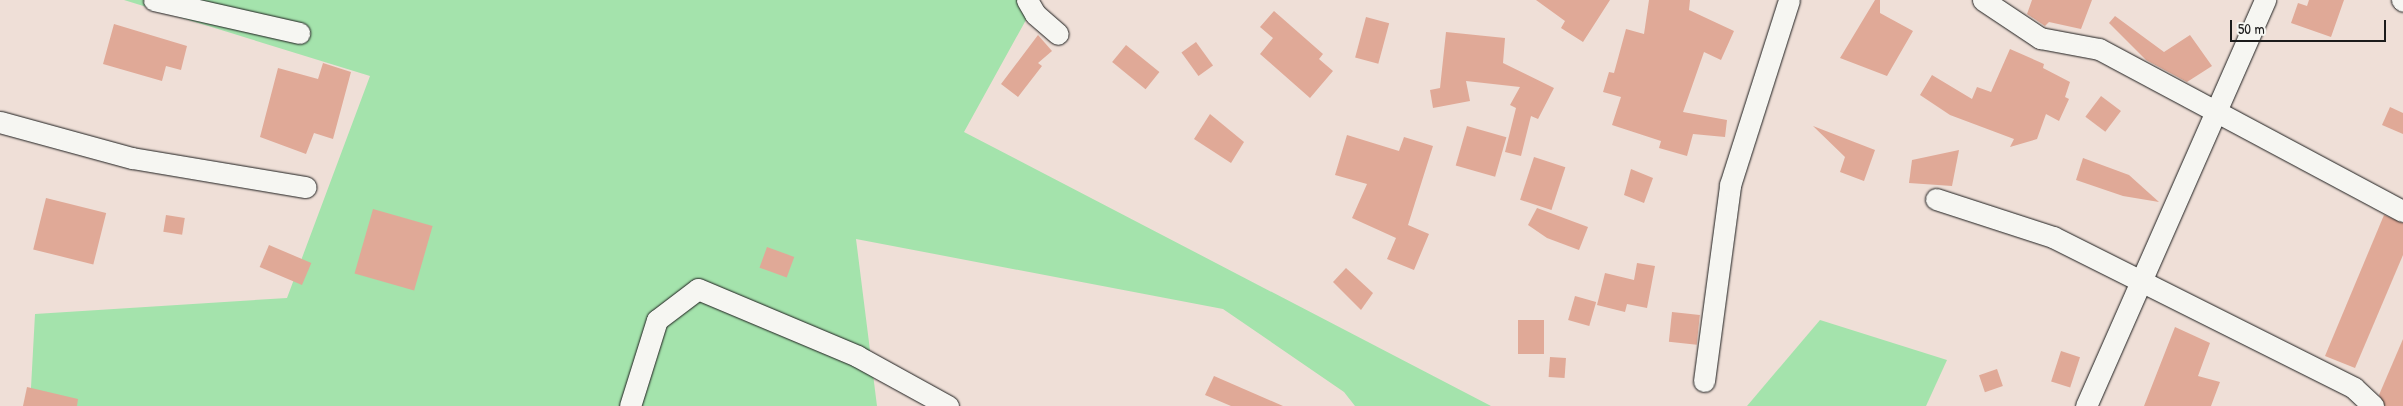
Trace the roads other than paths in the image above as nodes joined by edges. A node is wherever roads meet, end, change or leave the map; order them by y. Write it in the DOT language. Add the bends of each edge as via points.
graph roads {
  1 [pos="154,0"];
  2 [pos="1026,0"];
  3 [pos="1788,0"];
  4 [pos="1983,0"];
  5 [pos="2265,0"];
  6 [pos="299,33"];
  7 [pos="1058,34"];
  8 [pos="2218,114"];
  9 [pos="0,122"];
  10 [pos="306,187"];
  11 [pos="1936,199"];
  12 [pos="2403,211"];
  13 [pos="2142,282"];
  14 [pos="1704,380"];
  15 [pos="630,406"];
  16 [pos="948,406"];
  17 [pos="2086,406"];
  18 [pos="2373,406"];
  1 -- 6 [label="street"];
  2 -- 7 [label="street" via="1035,14"];
  3 -- 14 [label="street" via="1730,185"];
  4 -- 8 [label="street" via="2040,38 2099,49"];
  5 -- 8 [label="street"];
  8 -- 12 [label="street"];
  8 -- 13 [label="street"];
  9 -- 10 [label="street" via="132,158"];
  11 -- 13 [label="street" via="2052,237"];
  13 -- 17 [label="street"];
  13 -- 18 [label="street" via="2354,388"];
  15 -- 16 [label="street" via="657,320 698,289 857,356"];
}
